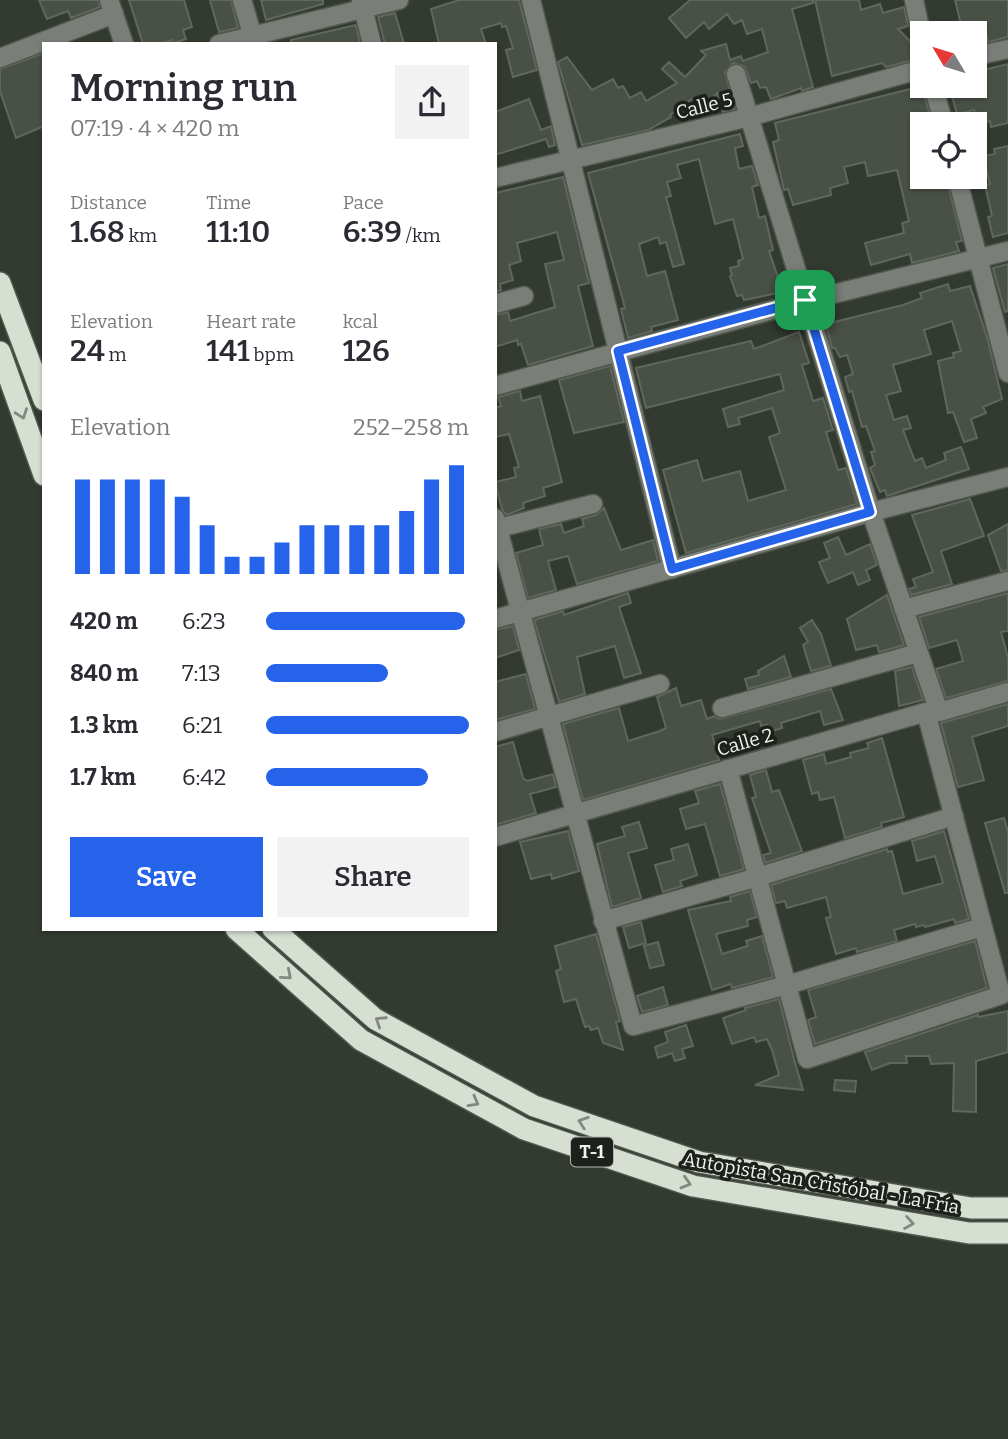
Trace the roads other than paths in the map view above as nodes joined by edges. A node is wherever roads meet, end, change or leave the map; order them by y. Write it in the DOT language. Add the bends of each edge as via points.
graph roads {
  1 [pos="242,0"];
  2 [pos="399,0"];
  3 [pos="531,0"];
  4 [pos="914,0"];
  5 [pos="362,4"];
  6 [pos="111,7"];
  7 [pos="918,21"];
  8 [pos="254,40"];
  9 [pos="123,42"];
  10 [pos="236,42"];
  11 [pos="372,42"];
  12 [pos="1008,49"];
  13 [pos="987,54"];
  14 [pos="0,58"];
  15 [pos="910,72"];
  16 [pos="736,74"];
  17 [pos="749,117"];
  18 [pos="573,160"];
  19 [pos="497,178"];
  20 [pos="960,189"];
  21 [pos="1008,251"];
  22 [pos="979,258"];
  23 [pos="0,283"];
  24 [pos="524,296"];
  25 [pos="805,300"];
  26 [pos="497,303"];
  27 [pos="618,351"];
  28 [pos="0,352"];
  29 [pos="1008,373"];
  30 [pos="497,385"];
  31 [pos="42,395"];
  32 [pos="42,469"];
  33 [pos="1008,477"];
  34 [pos="593,504"];
  35 [pos="870,512"];
  36 [pos="497,525"];
  37 [pos="497,528"];
  38 [pos="672,569"];
  39 [pos="1008,581"];
  40 [pos="904,609"];
  41 [pos="521,612"];
  42 [pos="497,618"];
  43 [pos="918,653"];
  44 [pos="660,684"];
  45 [pos="1008,692"];
  46 [pos="722,708"];
  47 [pos="933,712"];
  48 [pos="550,718"];
  49 [pos="497,731"];
  50 [pos="728,769"];
  51 [pos="576,815"];
  52 [pos="954,816"];
  53 [pos="497,836"];
  54 [pos="758,877"];
  55 [pos="603,921"];
  56 [pos="982,928"];
  57 [pos="238,931"];
  58 [pos="275,931"];
  59 [pos="787,985"];
  60 [pos="1008,1208"];
  61 [pos="1008,1233"];
  1 -- 8 [label="street"];
  2 -- 5 [label="street"];
  3 -- 18 [label="street"];
  4 -- 7 [label="street"];
  5 -- 8 [label="street"];
  5 -- 11 [label="street"];
  6 -- 9 [label="street"];
  6 -- 14 [label="street"];
  8 -- 10 [label="street"];
  12 -- 13 [label="street"];
  15 -- 17 [label="street, Calle 5"];
  16 -- 17 [label="street"];
  17 -- 18 [label="street, Calle 5"];
  17 -- 25 [label="street"];
  18 -- 19 [label="street, Calle 5"];
  18 -- 27 [label="street"];
  20 -- 22 [label="street"];
  21 -- 22 [label="street"];
  22 -- 25 [label="street"];
  22 -- 29 [label="street"];
  23 -- 31 [label="highway"];
  24 -- 26 [label="street"];
  25 -- 27 [label="street"];
  25 -- 35 [label="street"];
  27 -- 30 [label="street"];
  27 -- 38 [label="street"];
  28 -- 32 [label="highway, one-way"];
  33 -- 35 [label="street"];
  34 -- 36 [label="street"];
  35 -- 38 [label="street"];
  35 -- 40 [label="street"];
  37 -- 41 [label="street"];
  38 -- 41 [label="street"];
  39 -- 40 [label="street"];
  40 -- 43 [label="street"];
  41 -- 42 [label="street"];
  41 -- 48 [label="street"];
  43 -- 46 [label="street"];
  43 -- 47 [label="street"];
  44 -- 48 [label="street"];
  45 -- 47 [label="street, Calle 2"];
  47 -- 50 [label="street, Calle 2"];
  47 -- 52 [label="street"];
  48 -- 49 [label="street"];
  48 -- 51 [label="street"];
  50 -- 51 [label="street, Calle 2"];
  50 -- 54 [label="street"];
  51 -- 53 [label="street, Calle 2"];
  51 -- 55 [label="street"];
  52 -- 54 [label="street"];
  52 -- 56 [label="street"];
  54 -- 55 [label="street"];
  54 -- 59 [label="street"];
  55 -- 59 [label="street" via="633,1026"];
  56 -- 59 [label="street"];
  56 -- 59 [label="street" via="1001,995 807,1059"];
  57 -- 61 [label="highway, Autopista San Cristóbal - La Fría / T-1, one-way" via="361,1040 524,1129 693,1186 969,1233"];
  60 -- 58 [label="highway, Autopista San Cristóbal - La Fría / T-1, one-way" via="971,1208 699,1162 534,1106 375,1019"];
}
